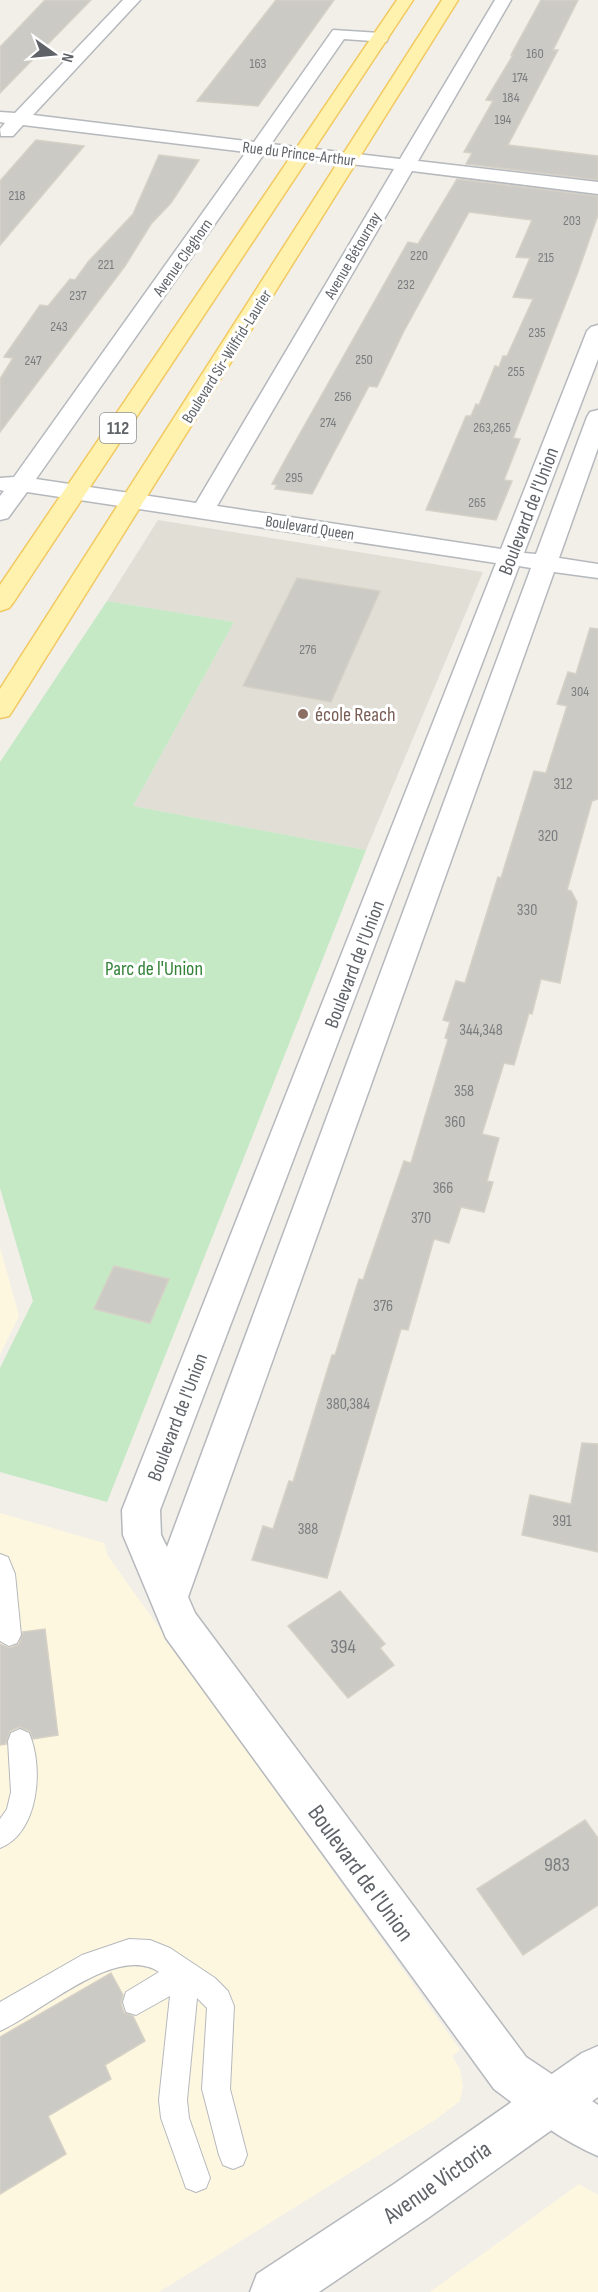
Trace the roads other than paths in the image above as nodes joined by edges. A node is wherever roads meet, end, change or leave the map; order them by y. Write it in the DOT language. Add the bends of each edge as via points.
graph roads {
  1 [pos="132,0"];
  2 [pos="405,0"];
  3 [pos="450,0"];
  4 [pos="502,0"];
  5 [pos="380,38"];
  6 [pos="9,118"];
  7 [pos="0,140"];
  8 [pos="257,148"];
  9 [pos="303,154"];
  10 [pos="349,159"];
  11 [pos="405,165"];
  12 [pos="598,188"];
  13 [pos="598,331"];
  14 [pos="598,417"];
  15 [pos="7,481"];
  16 [pos="75,492"];
  17 [pos="134,501"];
  18 [pos="203,511"];
  19 [pos="0,513"];
  20 [pos="509,558"];
  21 [pos="544,563"];
  22 [pos="598,571"];
  23 [pos="0,603"];
  24 [pos="0,710"];
  25 [pos="0,1564"];
  26 [pos="3,1594"];
  27 [pos="168,1597"];
  28 [pos="9,1635"];
  29 [pos="20,1741"];
  30 [pos="0,1836"];
  31 [pos="182,1973"];
  32 [pos="136,2002"];
  33 [pos="0,2017"];
  34 [pos="598,2069"];
  35 [pos="551,2103"];
  36 [pos="598,2132"];
  37 [pos="233,2155"];
  38 [pos="196,2178"];
  39 [pos="275,2292"];
  1 -- 6 [label="street"];
  2 -- 5 [label="main road, 112"];
  3 -- 10 [label="main road, Boulevard Sir-Wilfrid-Laurier"];
  4 -- 11 [label="street, Avenue Bétournay"];
  5 -- 8 [label="street, Avenue Cleghorn" via="339,34"];
  5 -- 9 [label="main road, 112"];
  6 -- 7 [label="street"];
  6 -- 8 [label="street, Rue du Prince-Arthur"];
  8 -- 9 [label="street, Rue du Prince-Arthur"];
  8 -- 15 [label="street, Avenue Cleghorn"];
  9 -- 10 [label="street, Rue du Prince-Arthur"];
  9 -- 16 [label="main road, 112"];
  10 -- 11 [label="street, Rue du Prince-Arthur"];
  10 -- 17 [label="main road, Boulevard Sir-Wilfrid-Laurier"];
  11 -- 12 [label="street, Rue du Prince-Arthur"];
  11 -- 18 [label="street, Avenue Bétournay"];
  13 -- 20 [label="street, Boulevard de l'Union"];
  14 -- 21 [label="street, Boulevard de l'Union"];
  15 -- 16 [label="street, Boulevard Queen"];
  15 -- 19 [label="street, Avenue Cleghorn"];
  16 -- 17 [label="street, Boulevard Queen"];
  16 -- 23 [label="main road, 112"];
  17 -- 18 [label="street, Boulevard Queen"];
  17 -- 24 [label="main road, Boulevard Sir-Wilfrid-Laurier"];
  18 -- 20 [label="street, Boulevard Queen"];
  20 -- 21 [label="street, Boulevard Queen"];
  20 -- 27 [label="street, Boulevard de l'Union" via="141,1510 142,1535"];
  21 -- 22 [label="street, Boulevard Queen"];
  21 -- 27 [label="street, Boulevard de l'Union"];
  25 -- 26 [label="lane"];
  26 -- 28 [label="lane"];
  27 -- 35 [label="street, Boulevard de l'Union" via="180,1626 471,2022 510,2073"];
  29 -- 30 [label="lane" via="22,1800 14,1822"];
  31 -- 32 [label="lane"];
  31 -- 33 [label="lane" via="146,1952 129,1951 98,1961"];
  31 -- 37 [label="lane" via="218,1996 221,2006 216,2089"];
  31 -- 38 [label="lane" via="184,2003 173,2100"];
  34 -- 35 [label="street, Avenue Victoria"];
  35 -- 36 [label="street, Boulevard de l'Union"];
  35 -- 39 [label="street, Avenue Victoria"];
}
